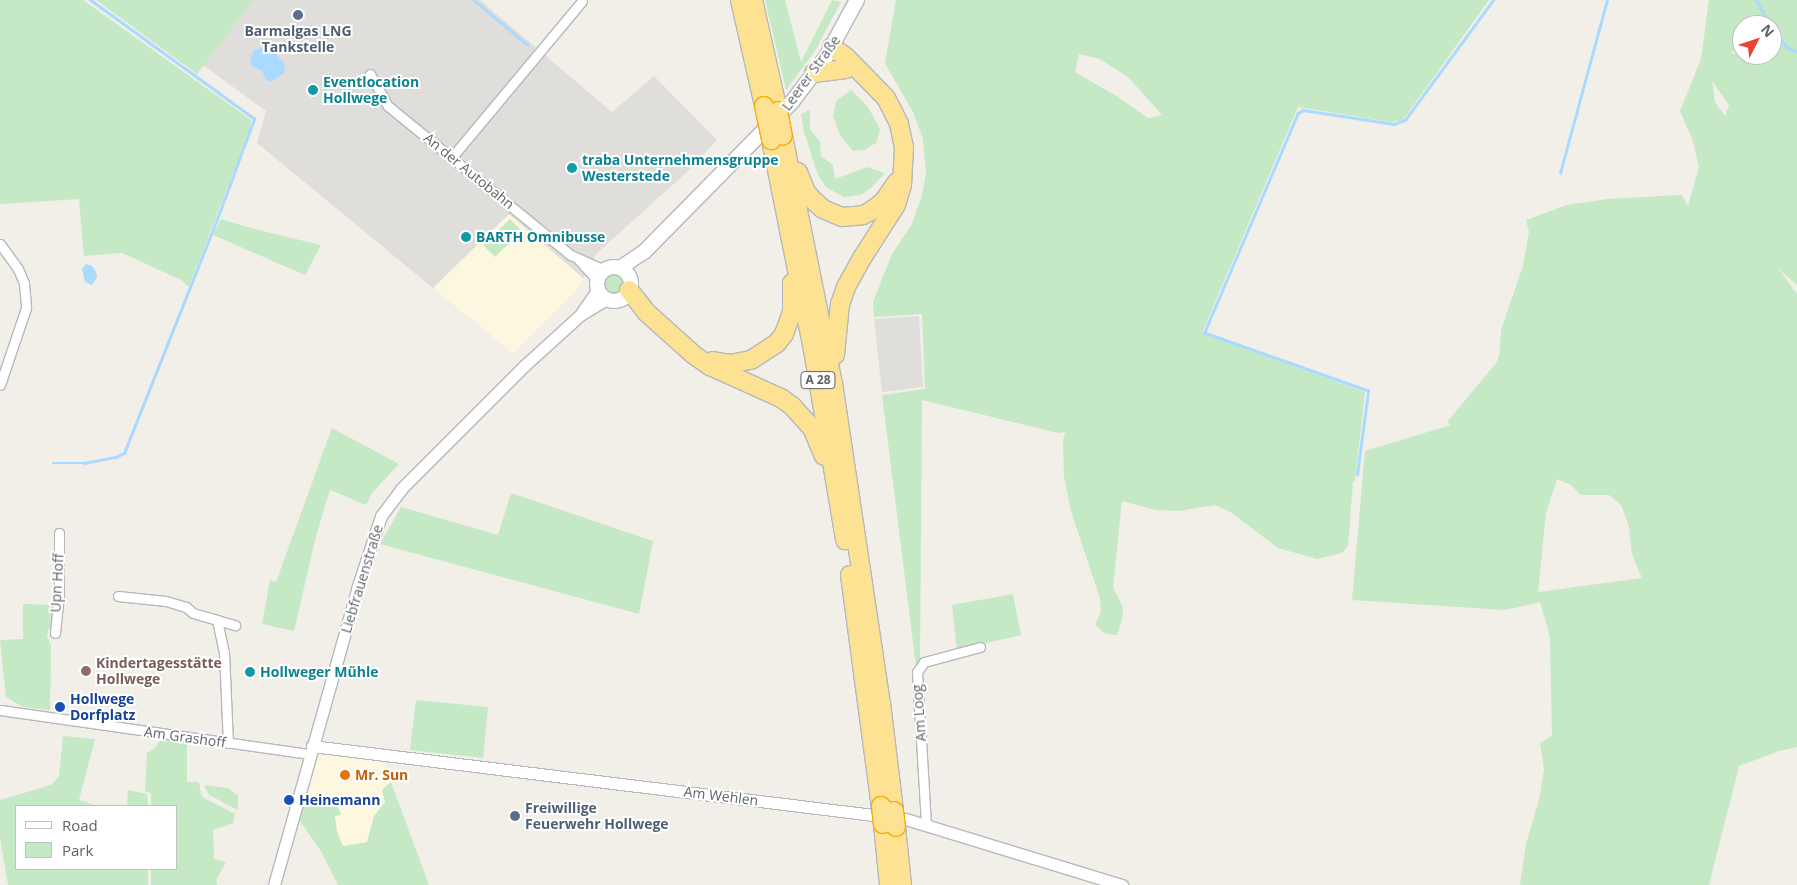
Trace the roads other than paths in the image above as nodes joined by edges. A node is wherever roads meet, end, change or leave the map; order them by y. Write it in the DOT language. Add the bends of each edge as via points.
graph roads {
  1 [pos="740,0"];
  2 [pos="753,0"];
  3 [pos="857,0"];
  4 [pos="582,1"];
  5 [pos="829,52"];
  6 [pos="853,71"];
  7 [pos="370,74"];
  8 [pos="814,74"];
  9 [pos="769,100"];
  10 [pos="770,139"];
  11 [pos="452,157"];
  12 [pos="903,168"];
  13 [pos="791,235"];
  14 [pos="0,244"];
  15 [pos="613,284"];
  16 [pos="694,356"];
  17 [pos="833,383"];
  18 [pos="0,385"];
  19 [pos="843,525"];
  20 [pos="59,533"];
  21 [pos="118,596"];
  22 [pos="217,620"];
  23 [pos="235,625"];
  24 [pos="54,633"];
  25 [pos="980,647"];
  26 [pos="0,708"];
  27 [pos="228,743"];
  28 [pos="311,750"];
  29 [pos="889,817"];
  30 [pos="926,824"];
  31 [pos="274,885"];
  32 [pos="889,885"];
  33 [pos="902,885"];
  34 [pos="1122,885"];
  1 -- 9 [label="highway, A 28"];
  2 -- 9 [label="highway, A 28"];
  3 -- 5 [label="main road, Leerer Straße"];
  4 -- 11 [label="street"];
  5 -- 6 [label="highway"];
  5 -- 8 [label="main road, Leerer Straße"];
  6 -- 8 [label="highway"];
  6 -- 12 [label="highway" via="875,85 893,109 903,137"];
  7 -- 11 [label="street, An der Autobahn" via="388,106"];
  8 -- 10 [label="main road, Leerer Straße" via="792,102"];
  9 -- 10 [label="highway, A 28, bridge"];
  10 -- 12 [label="highway" via="792,148 806,192 823,209 842,217 863,215 883,202 892,192"];
  10 -- 13 [label="highway, A 28"];
  10 -- 15 [label="main road, Liebfrauenstraße"];
  10 -- 17 [label="highway, A 28"];
  11 -- 15 [label="street, An der Autobahn"];
  12 -- 17 [label="highway" via="896,205 862,258 840,304"];
  13 -- 16 [label="highway" via="792,312 777,343 761,355 738,363"];
  13 -- 19 [label="highway, A 28"];
  14 -- 18 [label="street" via="21,276 26,301"];
  15 -- 16 [label="highway"];
  15 -- 28 [label="street, Liebfrauenstraße" via="504,386 390,501 377,525 366,559"];
  16 -- 19 [label="highway" via="781,398 801,414 819,440 833,512"];
  17 -- 29 [label="highway, A 28" via="877,674"];
  19 -- 29 [label="highway, A 28"];
  20 -- 24 [label="street, Upn Hoff"];
  21 -- 22 [label="street" via="166,601"];
  22 -- 23 [label="street"];
  22 -- 27 [label="street" via="224,660"];
  25 -- 30 [label="street, Am Loog" via="924,662 917,672"];
  26 -- 27 [label="street, Am Grashoff"];
  27 -- 28 [label="street, Am Grashoff"];
  28 -- 30 [label="street, Am Wehlen" via="906,819"];
  28 -- 31 [label="street, Liebfrauenstraße"];
  29 -- 32 [label="highway, A 28"];
  29 -- 33 [label="highway, A 28"];
  30 -- 34 [label="street, Am Wehlen"];
}
